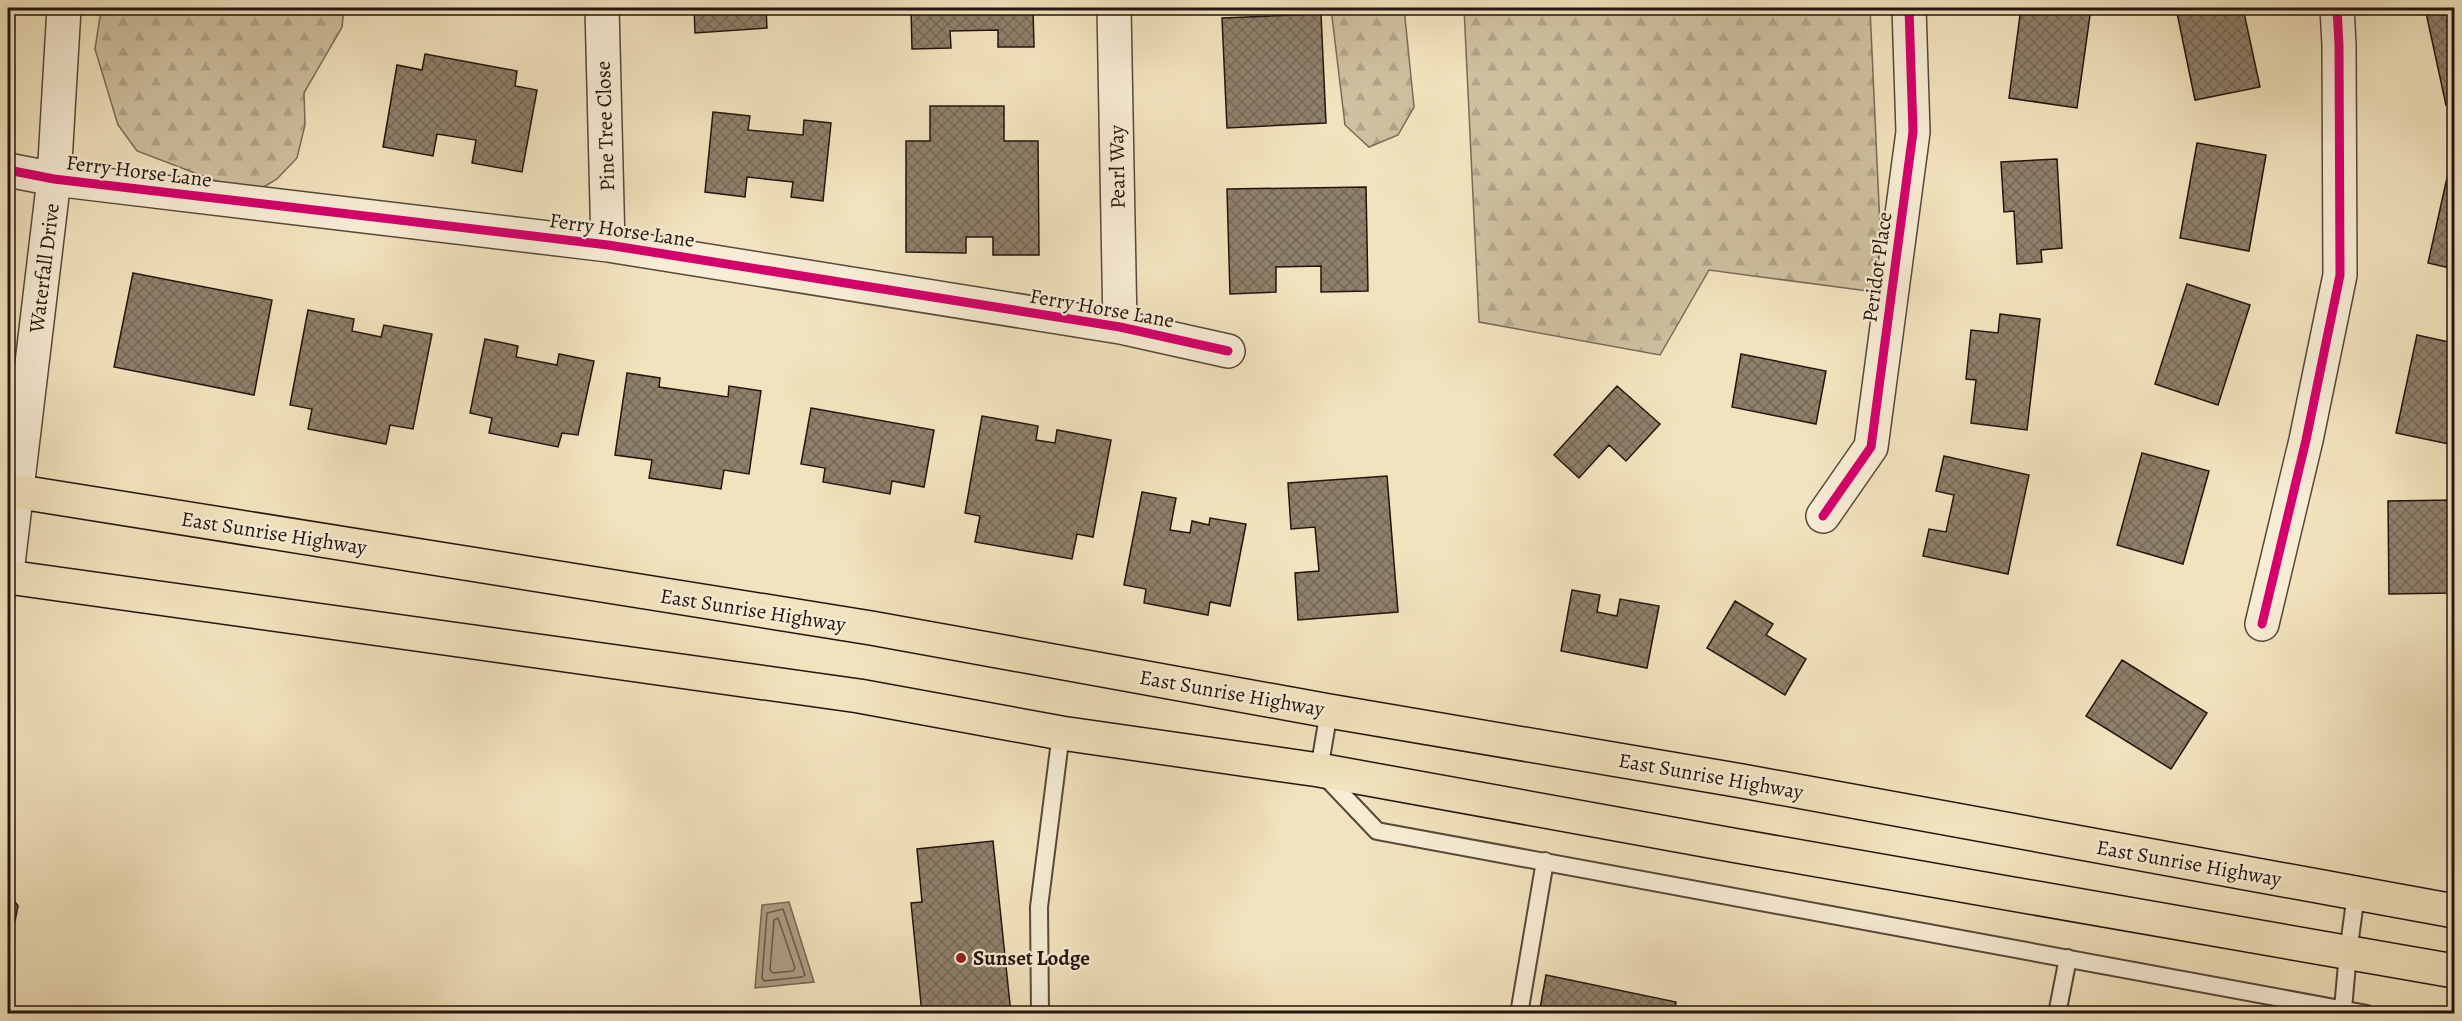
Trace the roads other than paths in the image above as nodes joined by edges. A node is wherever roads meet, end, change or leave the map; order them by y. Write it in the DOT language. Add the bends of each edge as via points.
graph roads {
  1 [pos="64,8"];
  2 [pos="602,8"];
  3 [pos="1114,8"];
  4 [pos="1909,8"];
  5 [pos="2337,8"];
  6 [pos="8,170"];
  7 [pos="54,179"];
  8 [pos="608,245"];
  9 [pos="1120,327"];
  10 [pos="1228,351"];
  11 [pos="12,491"];
  12 [pos="1823,516"];
  13 [pos="8,564"];
  14 [pos="8,576"];
  15 [pos="2262,624"];
  16 [pos="1329,711"];
  17 [pos="1061,733"];
  18 [pos="1319,770"];
  19 [pos="1545,861"];
  20 [pos="2356,894"];
  21 [pos="2454,911"];
  22 [pos="2348,953"];
  23 [pos="2068,958"];
  24 [pos="2454,971"];
  25 [pos="2343,1009"];
  26 [pos="1040,1014"];
  27 [pos="1519,1014"];
  28 [pos="2057,1014"];
  29 [pos="2367,1014"];
  1 -- 7 [label="street, Waterfall Drive"];
  2 -- 8 [label="street, Pine Tree Close"];
  3 -- 9 [label="street, Pearl Way"];
  4 -- 12 [label="street, Peridot Place" via="1913,132 1871,447"];
  5 -- 15 [label="street" via="2340,275"];
  6 -- 7 [label="street, Ferry Horse Lane"];
  7 -- 8 [label="street, Ferry Horse Lane"];
  7 -- 11 [label="street, Waterfall Drive"];
  8 -- 9 [label="street, Ferry Horse Lane"];
  9 -- 10 [label="street, Ferry Horse Lane"];
  11 -- 13 [label="street, Waterfall Drive"];
  11 -- 16 [label="main road, East Sunrise Highway" via="871,628"];
  14 -- 17 [label="main road" via="859,696"];
  16 -- 18 [label="lane"];
  16 -- 20 [label="main road, East Sunrise Highway" via="1742,781"];
  17 -- 18 [label="main road"];
  17 -- 26 [label="lane" via="1039,907"];
  18 -- 19 [label="lane" via="1377,831"];
  18 -- 22 [label="main road"];
  19 -- 23 [label="lane"];
  19 -- 27 [label="lane"];
  20 -- 21 [label="main road, East Sunrise Highway"];
  20 -- 22 [label="lane"];
  22 -- 24 [label="main road"];
  22 -- 25 [label="lane"];
  23 -- 25 [label="lane"];
  23 -- 28 [label="lane"];
  25 -- 29 [label="lane"];
}
